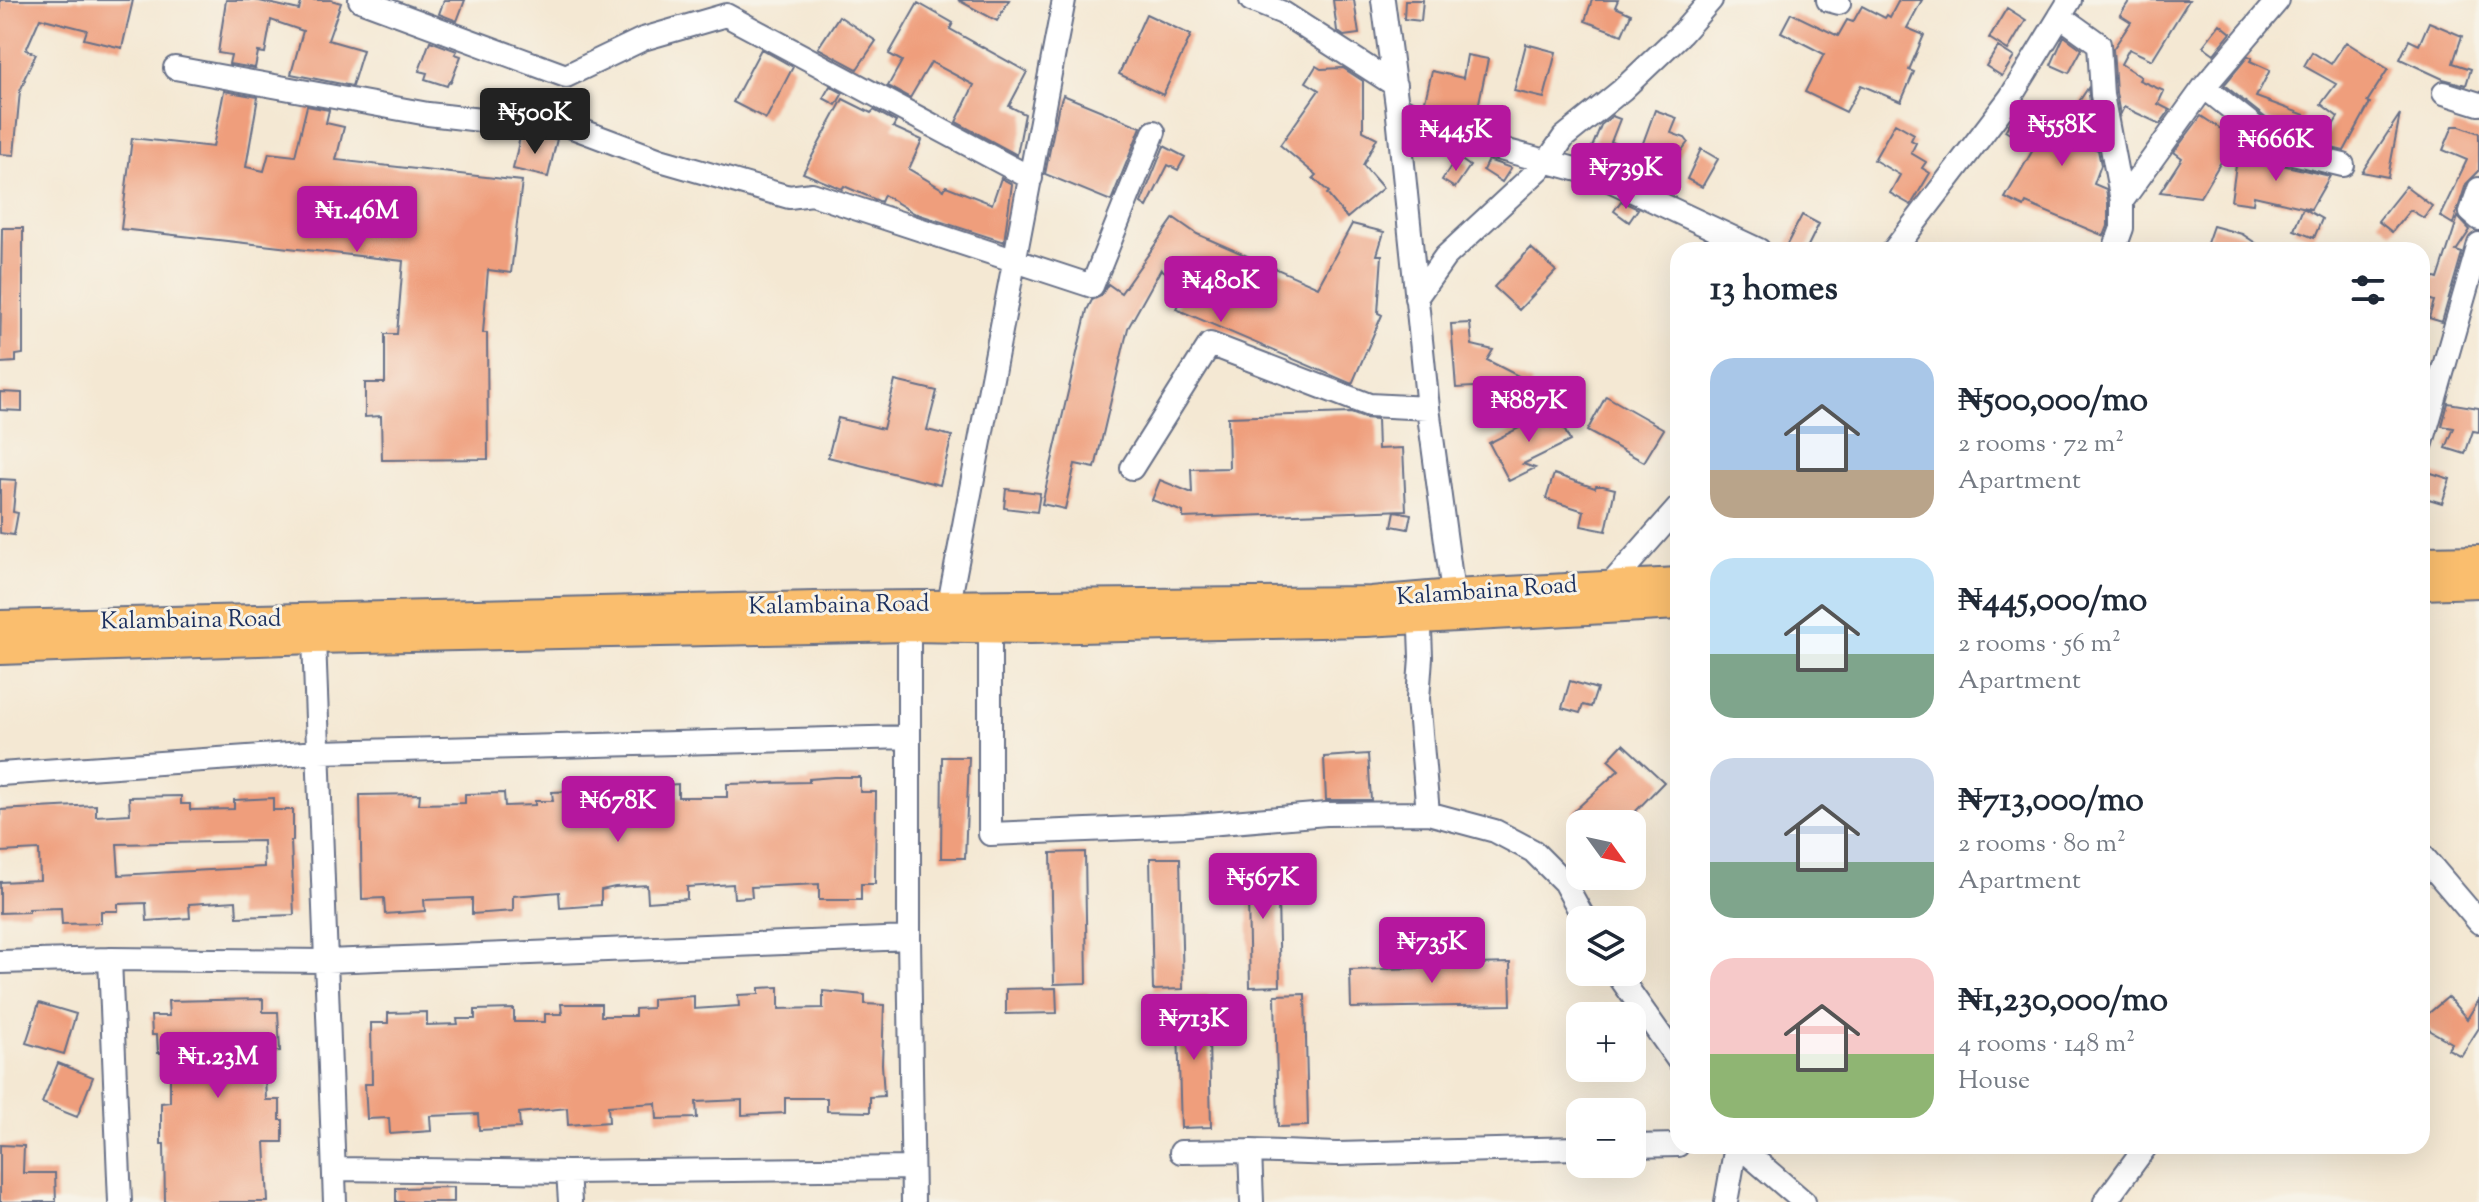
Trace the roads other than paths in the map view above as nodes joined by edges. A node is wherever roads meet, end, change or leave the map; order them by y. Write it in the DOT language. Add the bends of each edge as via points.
graph roads {
  1 [pos="360,0"];
  2 [pos="1064,0"];
  3 [pos="1251,0"];
  4 [pos="1383,0"];
  5 [pos="1711,0"];
  6 [pos="2278,0"];
  7 [pos="2065,8"];
  8 [pos="175,68"];
  9 [pos="2204,87"];
  10 [pos="2444,93"];
  11 [pos="1396,96"];
  12 [pos="2479,104"];
  13 [pos="1154,132"];
  14 [pos="1546,163"];
  15 [pos="2343,165"];
  16 [pos="1031,178"];
  17 [pos="2479,189"];
  18 [pos="2122,201"];
  19 [pos="2479,219"];
  20 [pos="1742,242"];
  21 [pos="1900,242"];
  22 [pos="2117,242"];
  23 [pos="2479,244"];
  24 [pos="1015,261"];
  25 [pos="1416,298"];
  26 [pos="1428,408"];
  27 [pos="2430,415"];
  28 [pos="1132,468"];
  29 [pos="1670,517"];
  30 [pos="2479,560"];
  31 [pos="2430,561"];
  32 [pos="1670,582"];
  33 [pos="2479,583"];
  34 [pos="1611,584"];
  35 [pos="2430,585"];
  36 [pos="949,604"];
  37 [pos="1454,605"];
  38 [pos="1670,605"];
  39 [pos="1420,608"];
  40 [pos="0,625"];
  41 [pos="909,627"];
  42 [pos="990,629"];
  43 [pos="314,639"];
  44 [pos="0,650"];
  45 [pos="909,737"];
  46 [pos="319,752"];
  47 [pos="0,774"];
  48 [pos="1428,813"];
  49 [pos="2430,864"];
  50 [pos="1577,906"];
  51 [pos="2479,922"];
  52 [pos="909,938"];
  53 [pos="110,959"];
  54 [pos="327,961"];
  55 [pos="0,962"];
  56 [pos="1626,986"];
  57 [pos="1670,1049"];
  58 [pos="1670,1145"];
  59 [pos="1646,1146"];
  60 [pos="1566,1148"];
  61 [pos="1250,1151"];
  62 [pos="1181,1152"];
  63 [pos="1735,1154"];
  64 [pos="1747,1154"];
  65 [pos="2140,1154"];
  66 [pos="911,1168"];
  67 [pos="334,1169"];
  68 [pos="568,1172"];
  69 [pos="120,1202"];
  70 [pos="335,1202"];
  71 [pos="570,1202"];
  72 [pos="913,1202"];
  73 [pos="1252,1202"];
  74 [pos="1726,1202"];
  75 [pos="1804,1202"];
  76 [pos="2105,1202"];
  1 -- 16 [label="street" via="566,76 643,39 726,15"];
  2 -- 16 [label="street"];
  3 -- 11 [label="street" via="1283,13"];
  4 -- 11 [label="street"];
  5 -- 14 [label="street" via="1622,90 1564,137"];
  6 -- 9 [label="street"];
  7 -- 18 [label="street" via="2099,44 2102,95"];
  7 -- 21 [label="street" via="2010,98"];
  8 -- 24 [label="street" via="428,114 567,125 660,160 789,197 812,194"];
  9 -- 15 [label="street" via="2285,151"];
  9 -- 18 [label="street"];
  10 -- 12 [label="street"];
  11 -- 14 [label="street" via="1448,135"];
  11 -- 25 [label="street"];
  13 -- 24 [label="street" via="1092,286"];
  14 -- 20 [label="street" via="1601,176"];
  14 -- 25 [label="street" via="1445,257"];
  16 -- 24 [label="street"];
  17 -- 19 [label="street" via="2471,212"];
  18 -- 22 [label="street"];
  23 -- 27 [label="street"];
  24 -- 36 [label="street"];
  25 -- 26 [label="street"];
  26 -- 28 [label="street" via="1369,405 1210,344"];
  26 -- 37 [label="street"];
  29 -- 34 [label="street"];
  30 -- 31 [label="main road"];
  32 -- 34 [label="main road, Kalambaina Road"];
  33 -- 35 [label="main road"];
  34 -- 37 [label="main road, Kalambaina Road"];
  36 -- 39 [label="main road, Kalambaina Road" via="1371,601"];
  36 -- 40 [label="main road, Kalambaina Road"];
  37 -- 38 [label="main road"];
  37 -- 39 [label="main road, Kalambaina Road"];
  39 -- 42 [label="main road"];
  39 -- 48 [label="street" via="1418,699"];
  41 -- 42 [label="main road"];
  41 -- 43 [label="main road"];
  41 -- 45 [label="street"];
  42 -- 48 [label="street" via="990,834"];
  43 -- 44 [label="main road"];
  43 -- 46 [label="street"];
  45 -- 46 [label="street"];
  45 -- 52 [label="street"];
  46 -- 47 [label="street"];
  46 -- 54 [label="street"];
  48 -- 50 [label="street" via="1495,831 1533,851 1564,882"];
  49 -- 51 [label="street"];
  52 -- 54 [label="street"];
  52 -- 66 [label="street"];
  53 -- 54 [label="street"];
  53 -- 55 [label="street"];
  53 -- 69 [label="street"];
  54 -- 67 [label="street"];
  56 -- 57 [label="street"];
  58 -- 59 [label="street"];
  60 -- 61 [label="street"];
  61 -- 62 [label="street"];
  61 -- 73 [label="street"];
  63 -- 74 [label="street"];
  64 -- 75 [label="street"];
  65 -- 76 [label="street"];
  66 -- 68 [label="street"];
  66 -- 72 [label="street"];
  67 -- 68 [label="street"];
  67 -- 70 [label="street"];
  68 -- 71 [label="street"];
}
